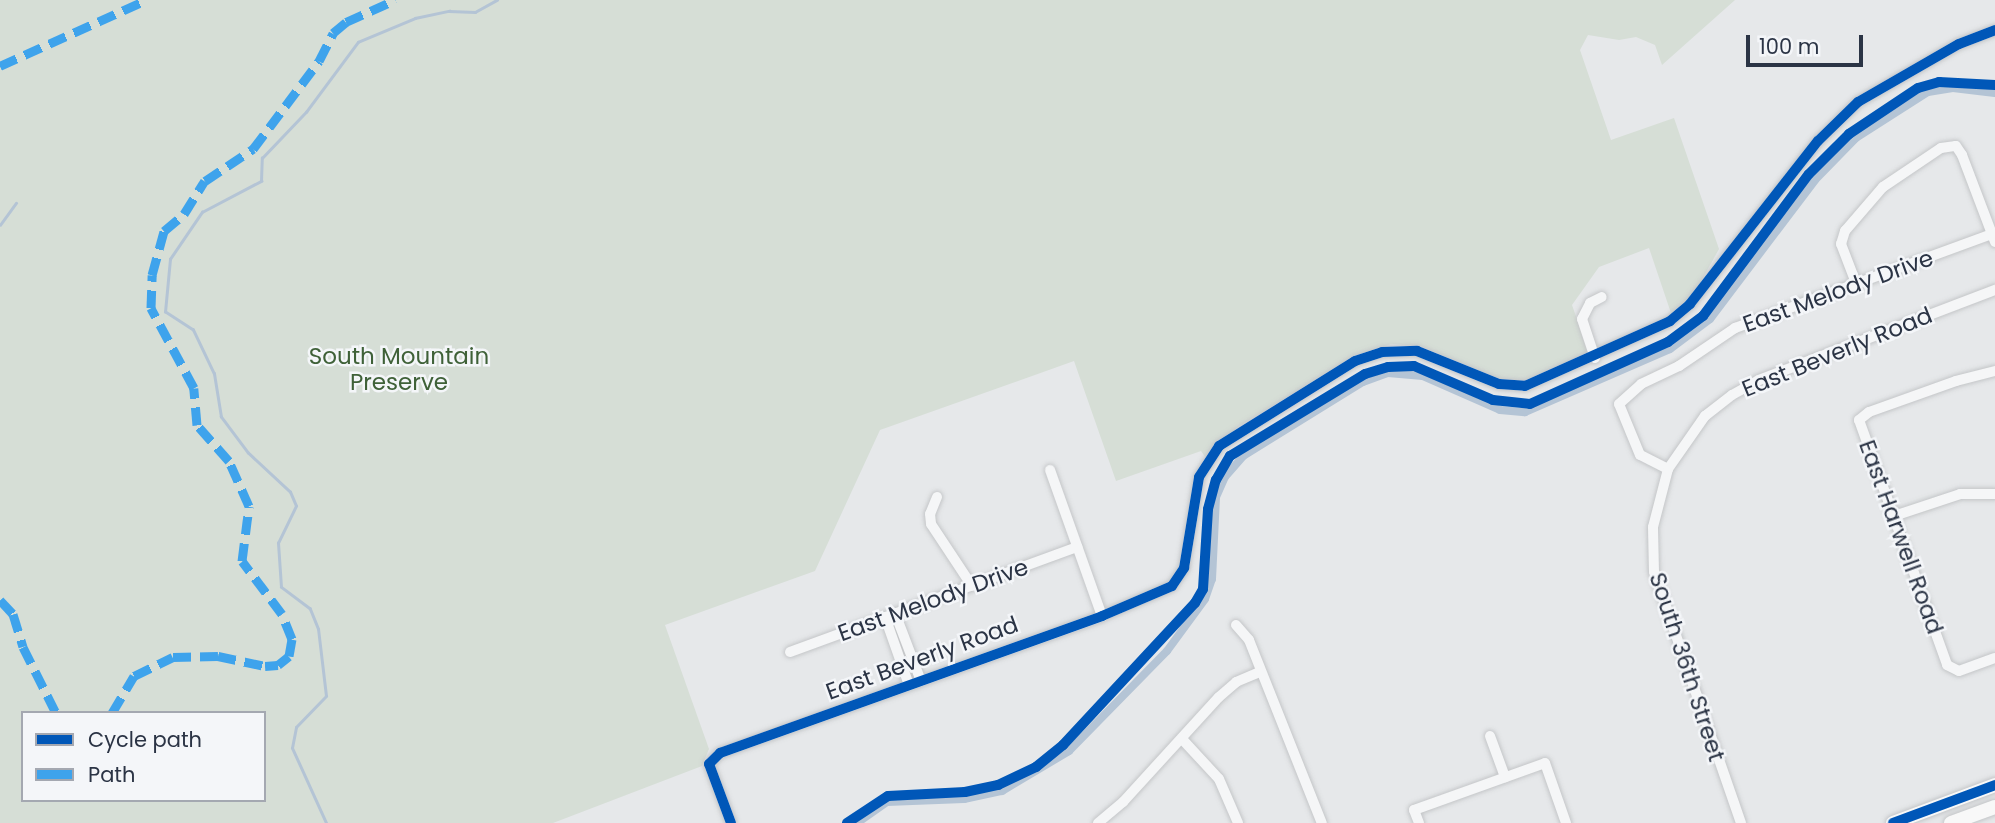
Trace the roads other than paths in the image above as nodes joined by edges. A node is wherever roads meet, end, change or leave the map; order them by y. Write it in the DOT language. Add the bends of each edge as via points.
graph roads {
  1 [pos="1995,30"];
  2 [pos="1994,238"];
  3 [pos="1856,283"];
  4 [pos="1995,290"];
  5 [pos="1602,297"];
  6 [pos="1595,358"];
  7 [pos="1995,371"];
  8 [pos="1668,469"];
  9 [pos="1050,470"];
  10 [pos="1995,494"];
  11 [pos="937,497"];
  12 [pos="1894,516"];
  13 [pos="1077,547"];
  14 [pos="972,586"];
  15 [pos="895,613"];
  16 [pos="1102,616"];
  17 [pos="885,617"];
  18 [pos="1236,625"];
  19 [pos="790,652"];
  20 [pos="1995,658"];
  21 [pos="1260,672"];
  22 [pos="921,681"];
  23 [pos="909,685"];
  24 [pos="1490,736"];
  25 [pos="1182,739"];
  26 [pos="1505,777"];
  27 [pos="1995,785"];
  28 [pos="1995,807"];
  29 [pos="731,823"];
  30 [pos="1098,823"];
  31 [pos="1238,823"];
  32 [pos="1322,823"];
  33 [pos="1419,823"];
  34 [pos="1566,823"];
  35 [pos="1741,823"];
  36 [pos="1893,823"];
  37 [pos="1951,823"];
  1 -- 6 [label="street, East Beverly Road" via="1958,44 1858,102 1818,141 1679,315"];
  2 -- 3 [label="street, East Melody Drive"];
  2 -- 3 [label="street" via="1956,146 1926,156 1883,187 1852,221 1841,244"];
  3 -- 8 [label="street, East Melody Drive" via="1735,328 1679,366 1641,384 1619,404 1640,455"];
  4 -- 8 [label="street, East Beverly Road" via="1741,390 1705,416"];
  5 -- 6 [label="street" via="1590,303 1582,319"];
  6 -- 16 [label="street, East Beverly Road" via="1535,384 1512,387 1417,351 1398,349 1355,360 1219,446 1207,461 1194,493 1184,568 1172,586"];
  7 -- 12 [label="street, East Harwell Road" via="1956,380 1869,412 1859,420"];
  8 -- 35 [label="street, South 36th Street" via="1653,527 1654,572"];
  9 -- 13 [label="street"];
  10 -- 12 [label="street" via="1960,494"];
  11 -- 14 [label="street" via="930,514 932,524"];
  12 -- 20 [label="street, East Harwell Road" via="1953,670"];
  13 -- 14 [label="street, East Melody Drive"];
  13 -- 16 [label="street"];
  14 -- 15 [label="street, East Melody Drive"];
  15 -- 17 [label="street, East Melody Drive"];
  15 -- 22 [label="street"];
  16 -- 22 [label="street, East Beverly Road"];
  17 -- 19 [label="street, East Melody Drive"];
  17 -- 23 [label="street"];
  18 -- 21 [label="street" via="1250,640"];
  21 -- 25 [label="street" via="1236,682"];
  21 -- 32 [label="street"];
  22 -- 23 [label="street, East Beverly Road"];
  23 -- 29 [label="street, East Beverly Road" via="710,759"];
  24 -- 26 [label="street"];
  25 -- 30 [label="street"];
  25 -- 31 [label="street" via="1219,779"];
  26 -- 33 [label="street" via="1414,810"];
  26 -- 34 [label="street" via="1545,763"];
  27 -- 36 [label="main road"];
  28 -- 37 [label="main road"];
}
